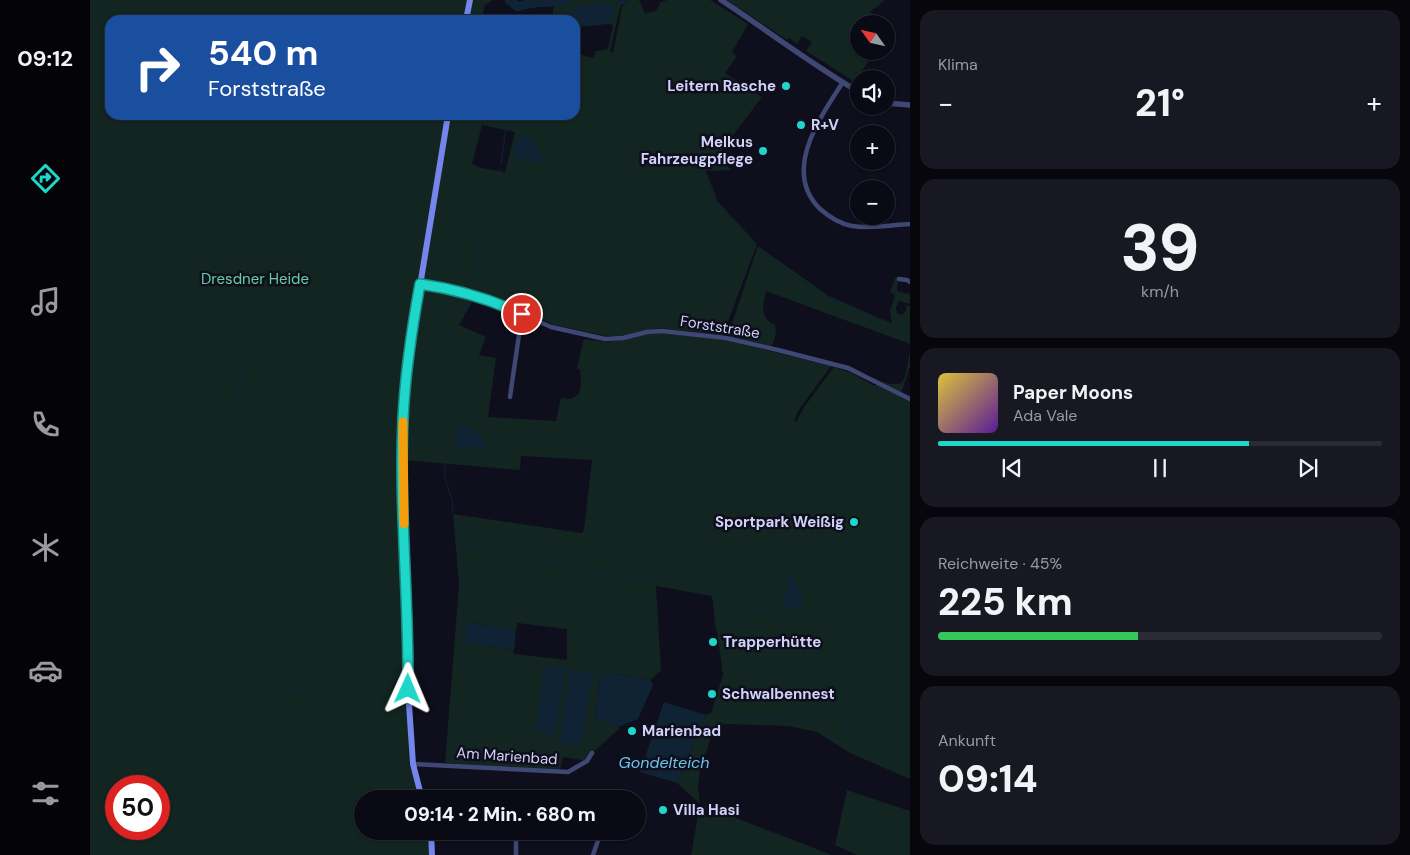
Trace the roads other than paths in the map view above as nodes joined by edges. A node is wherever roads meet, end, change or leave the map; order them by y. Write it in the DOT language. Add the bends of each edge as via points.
graph roads {
  1 [pos="470,0"];
  2 [pos="722,0"];
  3 [pos="467,15"];
  4 [pos="842,82"];
  5 [pos="850,87"];
  6 [pos="895,104"];
  7 [pos="910,105"];
  8 [pos="447,120"];
  9 [pos="910,224"];
  10 [pos="901,277"];
  11 [pos="908,281"];
  12 [pos="420,284"];
  13 [pos="522,314"];
  14 [pos="510,397"];
  15 [pos="910,399"];
  16 [pos="592,753"];
  17 [pos="413,764"];
  18 [pos="420,790"];
  19 [pos="431,840"];
  20 [pos="516,840"];
  21 [pos="598,840"];
  22 [pos="432,855"];
  23 [pos="516,855"];
  24 [pos="593,855"];
  1 -- 3 [label="main road"];
  2 -- 4 [label="street"];
  4 -- 5 [label="street"];
  4 -- 9 [label="street" via="824,110 808,146 804,174 812,198 830,217 845,224 862,227"];
  6 -- 7 [label="street"];
  8 -- 12 [label="main road"];
  10 -- 11 [label="street"];
  12 -- 13 [label="street, Forststraße" via="459,291"];
  12 -- 17 [label="main road" via="403,418 402,470"];
  13 -- 14 [label="street"];
  13 -- 15 [label="street, Forststraße" via="551,327 605,339 662,331 726,338 843,367"];
  16 -- 17 [label="street, Am Marienbad" via="568,772"];
  17 -- 18 [label="main road"];
  19 -- 22 [label="main road"];
  20 -- 23 [label="street"];
  21 -- 24 [label="street"];
}
